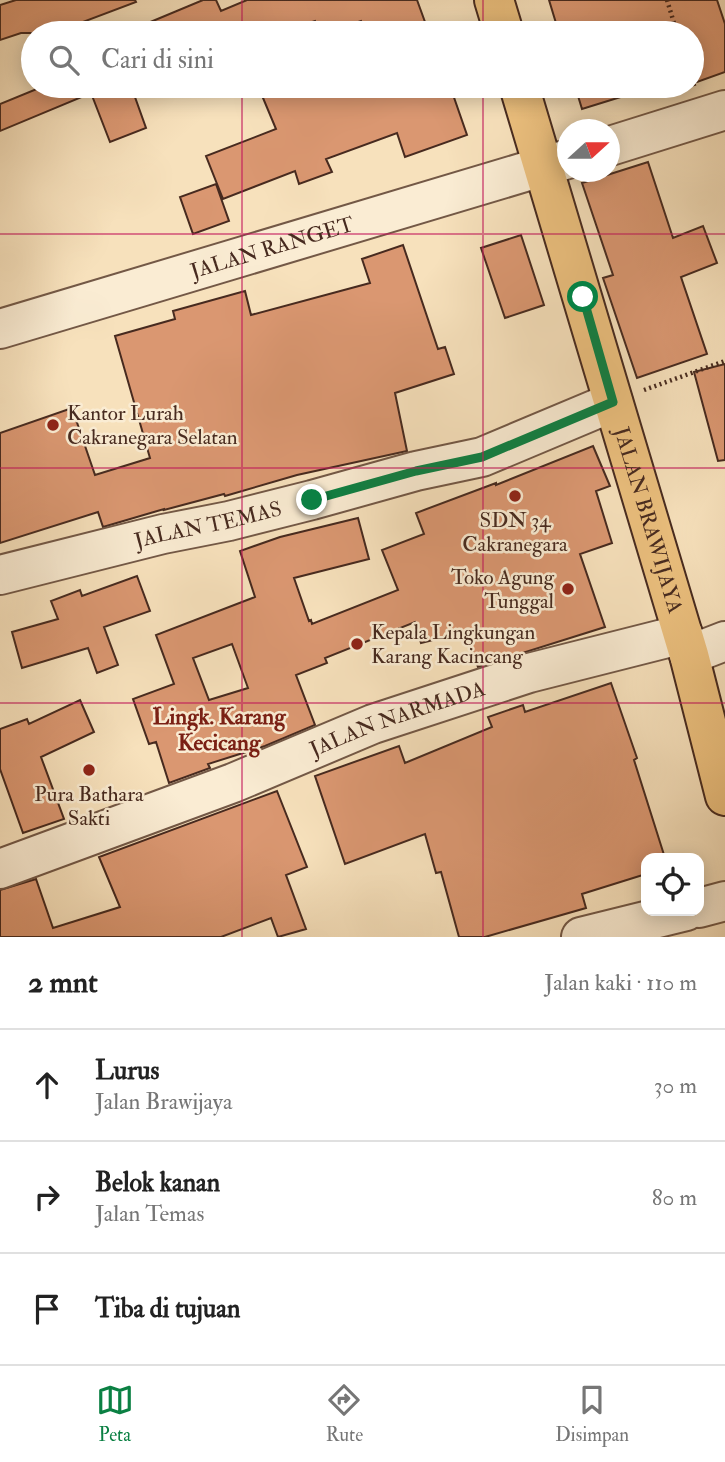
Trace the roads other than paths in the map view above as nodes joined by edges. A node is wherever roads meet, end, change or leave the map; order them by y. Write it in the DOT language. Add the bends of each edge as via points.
graph roads {
  1 [pos="494,0"];
  2 [pos="500,21"];
  3 [pos="525,98"];
  4 [pos="725,110"];
  5 [pos="620,143"];
  6 [pos="555,163"];
  7 [pos="0,329"];
  8 [pos="613,402"];
  9 [pos="0,575"];
  10 [pos="725,641"];
  11 [pos="686,644"];
  12 [pos="725,796"];
  13 [pos="0,869"];
  14 [pos="725,901"];
  15 [pos="704,907"];
  16 [pos="666,916"];
  17 [pos="581,937"];
  1 -- 2 [label="main road"];
  3 -- 6 [label="main road, JALAN BRAWIJAYA"];
  4 -- 5 [label="street"];
  6 -- 7 [label="street, JALAN RANGET"];
  6 -- 8 [label="main road, JALAN BRAWIJAYA"];
  8 -- 9 [label="street, JALAN TEMAS" via="482,457"];
  8 -- 11 [label="main road, JALAN BRAWIJAYA"];
  10 -- 11 [label="street, JALAN NARMADA"];
  11 -- 12 [label="main road, JALAN BRAWIJAYA"];
  11 -- 13 [label="street, JALAN NARMADA" via="530,673 373,724 233,783"];
  14 -- 15 [label="street"];
  16 -- 17 [label="street"];
}
